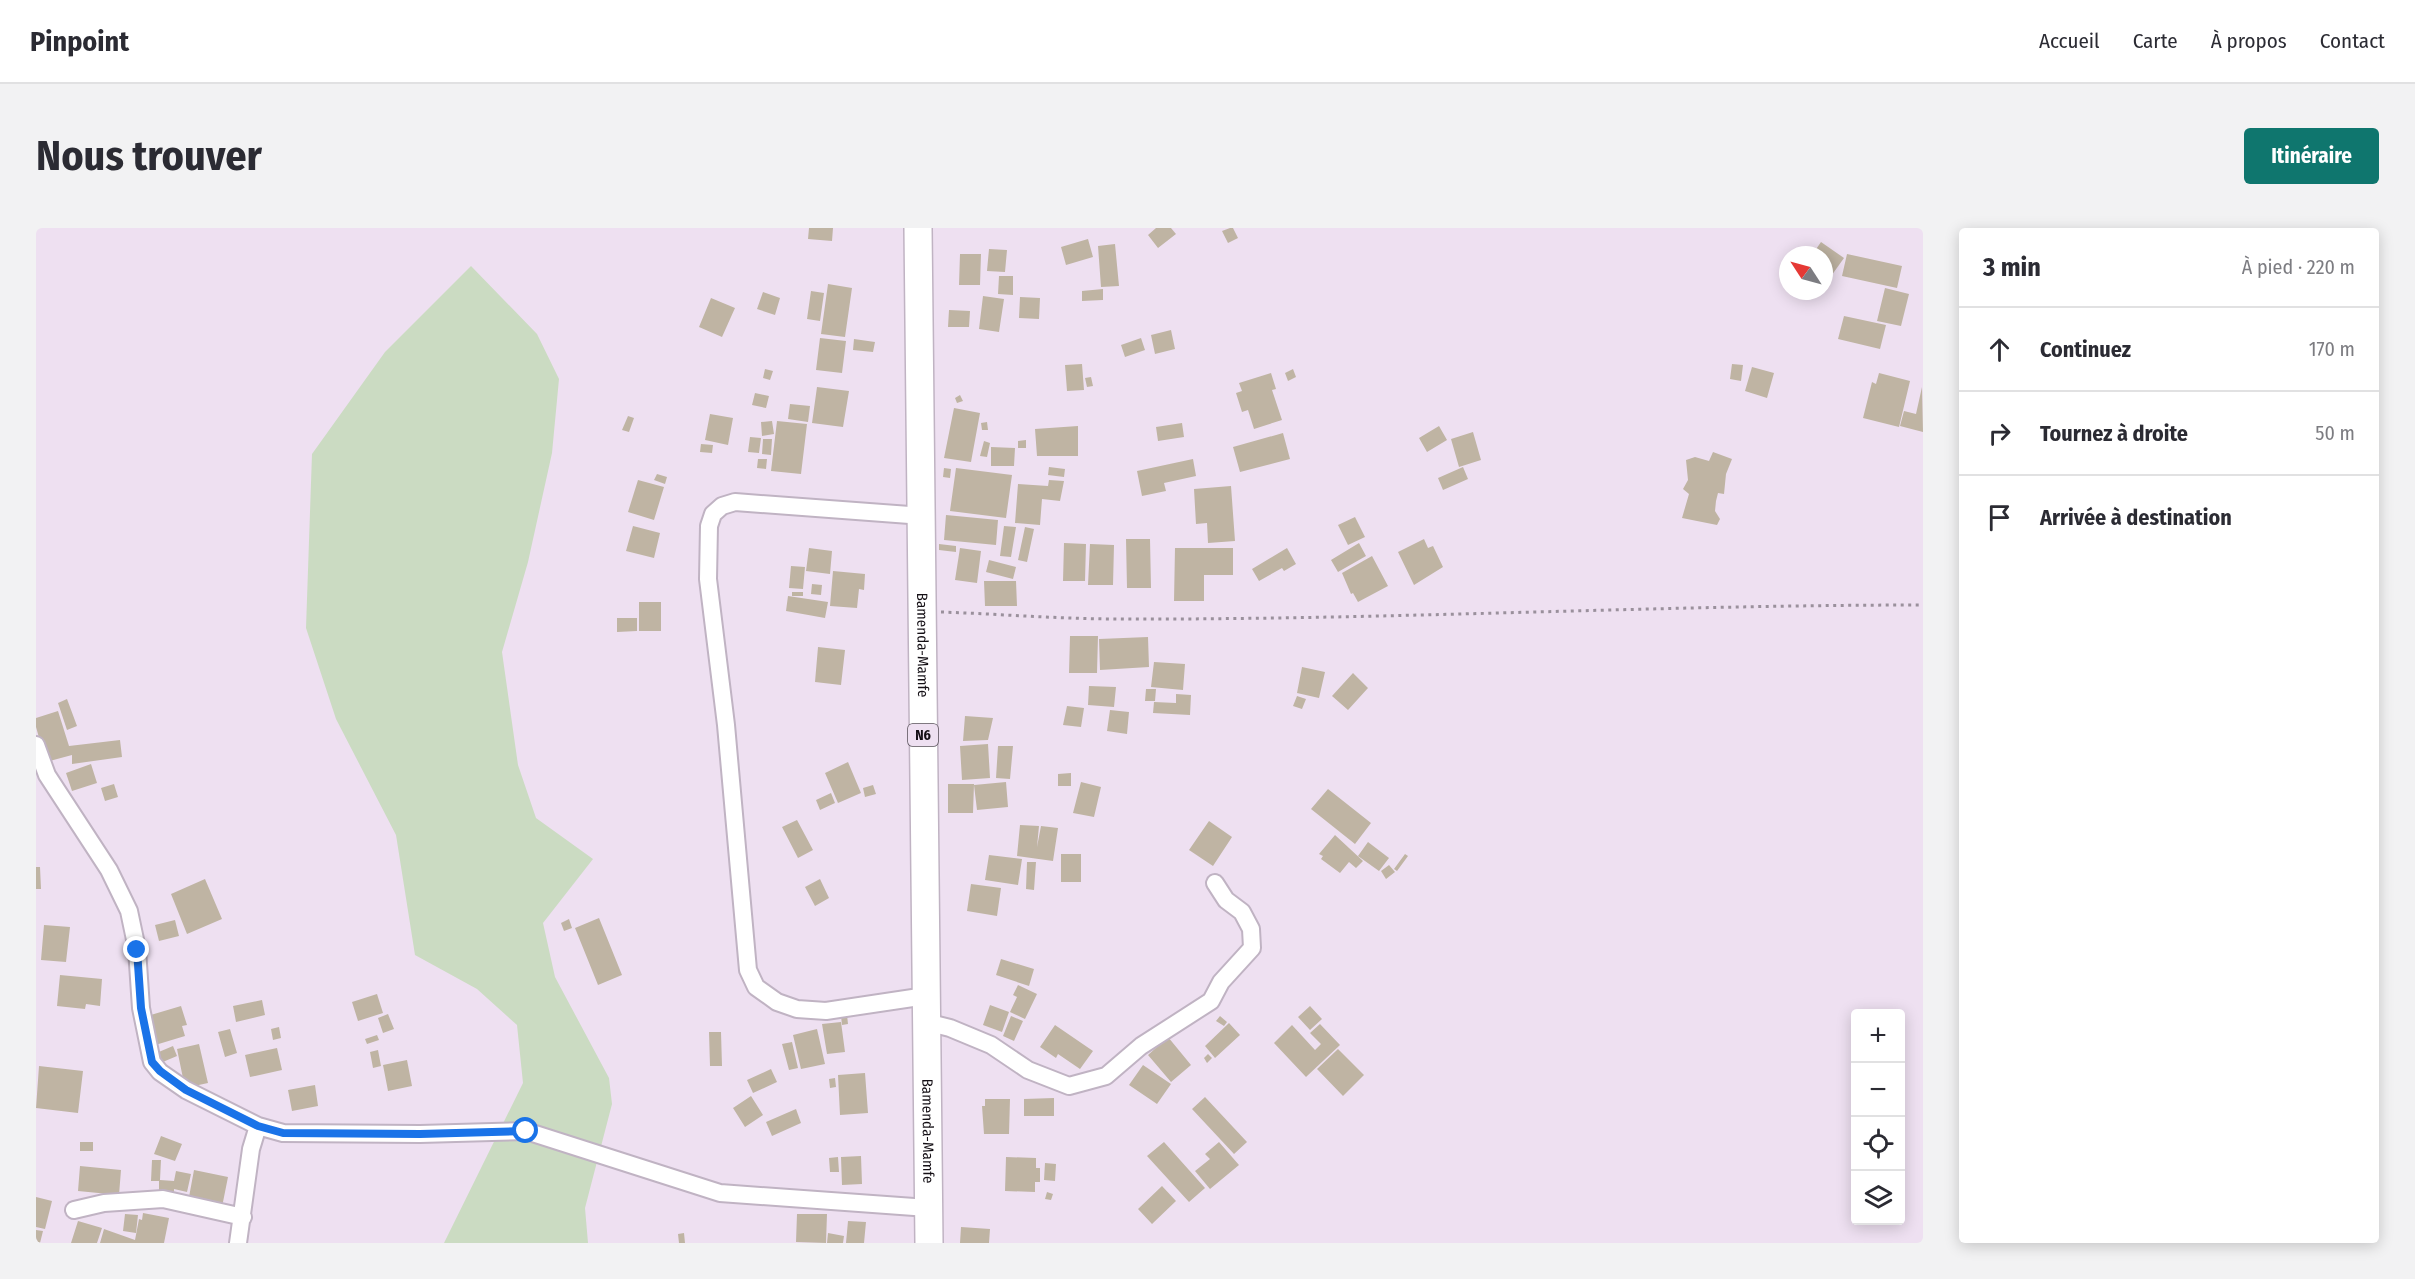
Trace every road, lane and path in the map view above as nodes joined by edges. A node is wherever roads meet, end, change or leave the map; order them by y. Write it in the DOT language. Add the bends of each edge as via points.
graph roads {
  1 [pos="918,228"];
  2 [pos="922,516"];
  3 [pos="1923,606"];
  4 [pos="921,611"];
  5 [pos="36,745"];
  6 [pos="1215,883"];
  7 [pos="926,1009"];
  8 [pos="258,1126"];
  9 [pos="928,1208"];
  10 [pos="74,1210"];
  11 [pos="243,1217"];
  12 [pos="238,1243"];
  13 [pos="929,1243"];
  1 -- 2 [label="highway, Bamenda-Mamfe / N6"];
  2 -- 4 [label="highway, Bamenda-Mamfe / N6"];
  2 -- 7 [label="street" via="735,502 713,514 709,526 708,579 726,724 748,970 756,987 797,1009"];
  3 -- 4 [label="path" via="1760,605 1117,619"];
  4 -- 7 [label="highway, Bamenda-Mamfe / N6"];
  5 -- 8 [label="street" via="47,775 109,870 129,911 152,1062 186,1090"];
  6 -- 7 [label="street" via="1226,900 1242,912 1251,929 1252,948 1221,982 1211,1001 1141,1046 1106,1076 1069,1086 1028,1070 991,1045 950,1028"];
  7 -- 9 [label="highway, Bamenda-Mamfe / N6"];
  8 -- 9 [label="street" via="283,1133 526,1131 720,1193"];
  8 -- 11 [label="street" via="251,1149"];
  9 -- 13 [label="highway, Bamenda-Mamfe / N6"];
  10 -- 11 [label="street" via="104,1203 163,1199"];
  11 -- 12 [label="street"];
}
